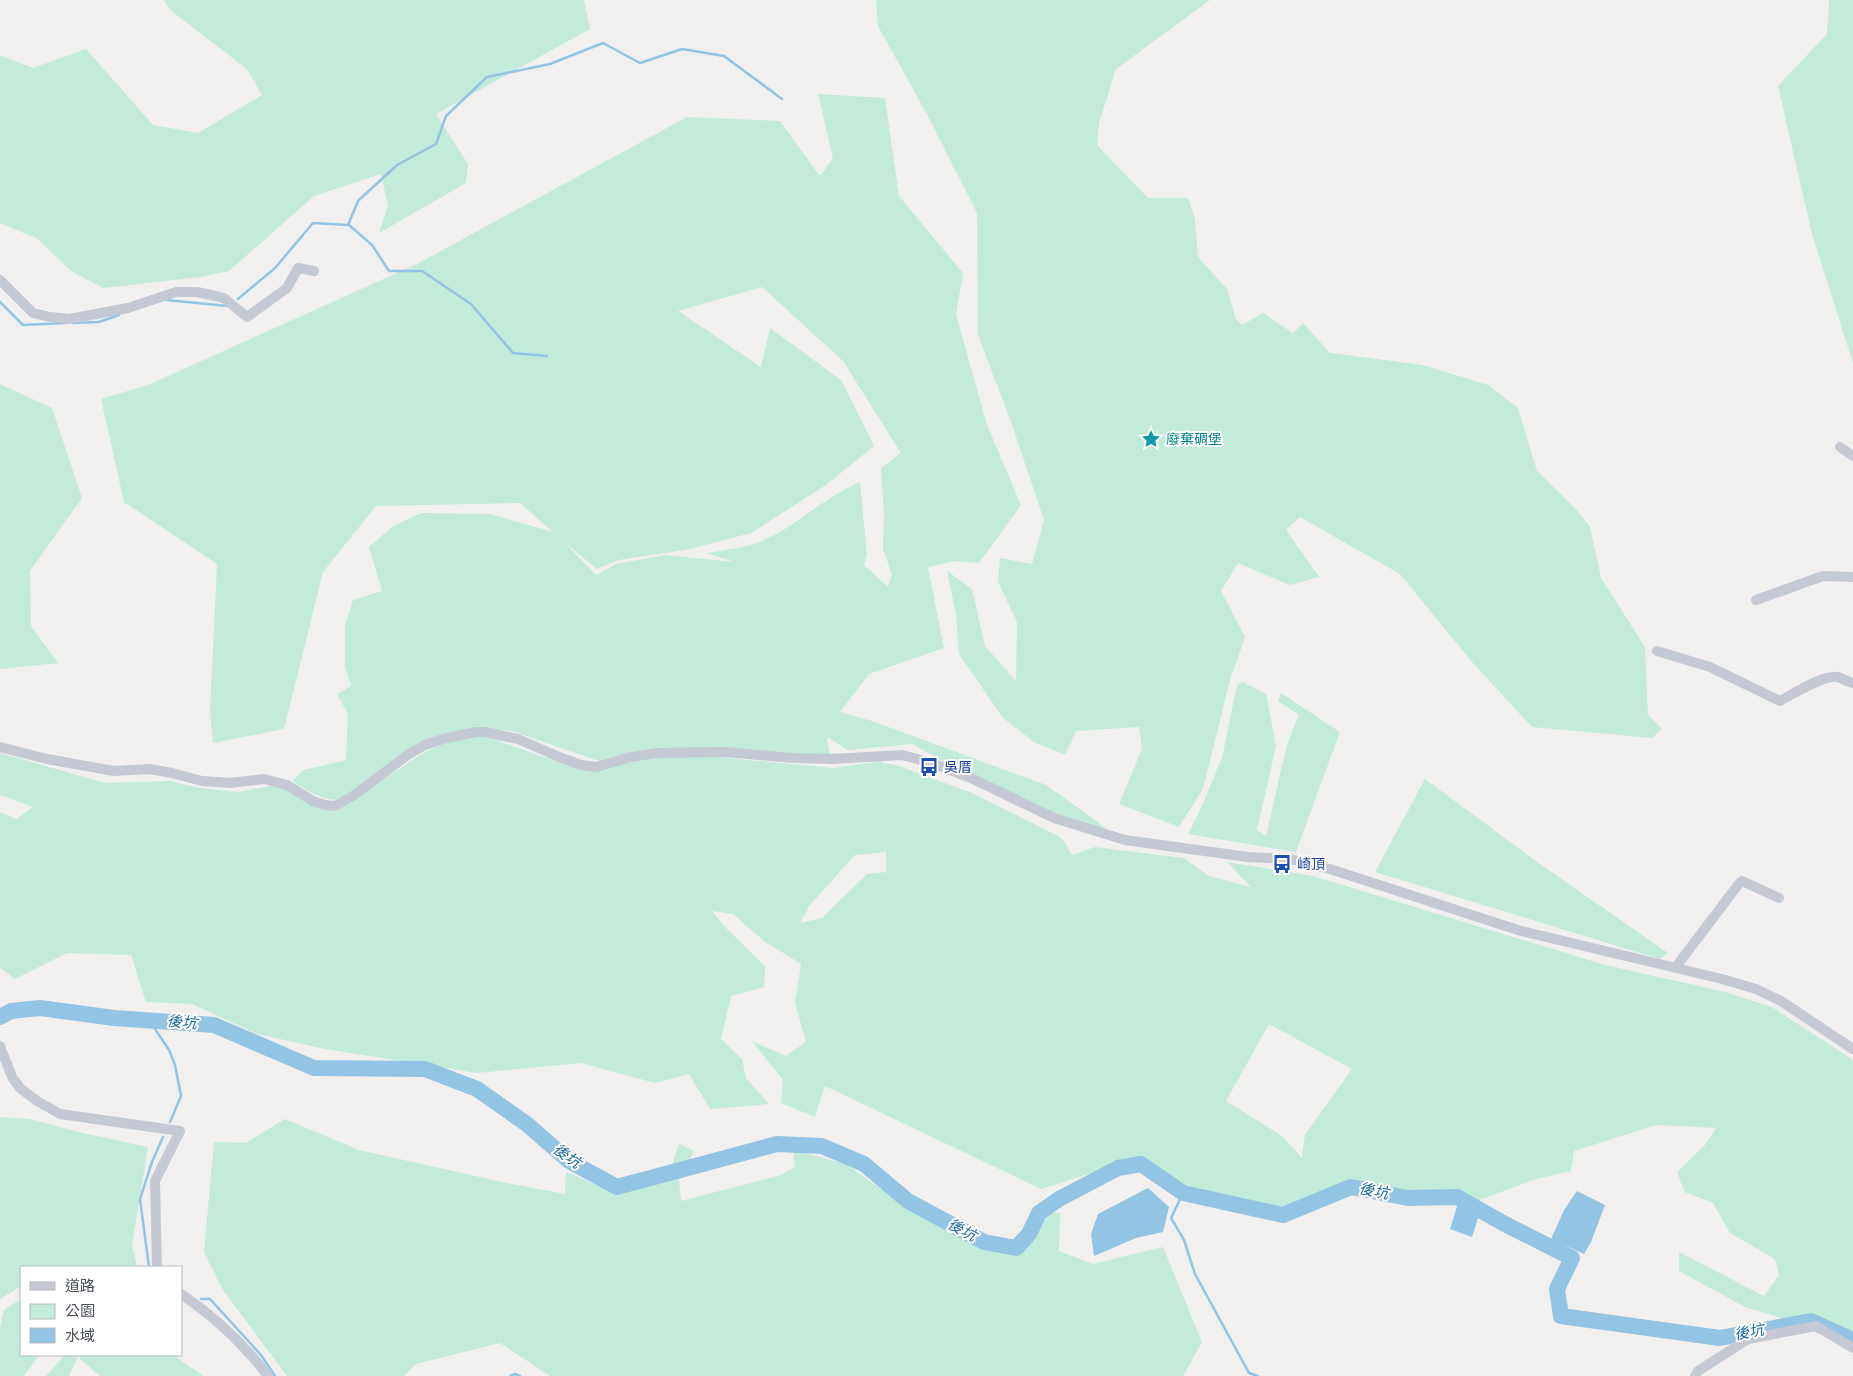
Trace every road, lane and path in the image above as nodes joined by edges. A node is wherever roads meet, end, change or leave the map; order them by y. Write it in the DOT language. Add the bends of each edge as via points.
graph roads {
  1 [pos="314,271"];
  2 [pos="0,280"];
  3 [pos="1840,448"];
  4 [pos="1853,456"];
  5 [pos="1853,577"];
  6 [pos="1756,600"];
  7 [pos="1657,651"];
  8 [pos="1853,683"];
  9 [pos="0,747"];
  10 [pos="1779,898"];
  11 [pos="1675,968"];
  12 [pos="0,1046"];
  13 [pos="1853,1049"];
  14 [pos="156,1266"];
  15 [pos="182,1295"];
  16 [pos="1853,1348"];
  17 [pos="268,1376"];
  18 [pos="1695,1376"];
  1 -- 2 [label="street" via="298,268 287,288 247,317 224,298 197,292 176,292 128,308 69,319 50,317 34,313"];
  3 -- 4 [label="street"];
  5 -- 6 [label="street" via="1823,576"];
  7 -- 8 [label="street" via="1710,666 1780,701 1828,678 1837,677"];
  9 -- 11 [label="street" via="114,771 149,769 202,781 230,783 264,778 287,785 325,805 335,806 424,745 477,732 518,739 558,757 596,767 631,758 675,753 725,752 832,760 902,755 971,778 1054,818 1125,840 1248,857 1290,859 1521,931"];
  10 -- 11 [label="street" via="1742,882"];
  11 -- 13 [label="street" via="1722,979 1781,1001"];
  12 -- 14 [label="street" via="20,1088 60,1114 180,1131 155,1181"];
  15 -- 17 [label="street" via="228,1330"];
  16 -- 18 [label="street" via="1816,1326 1748,1339"];
}
